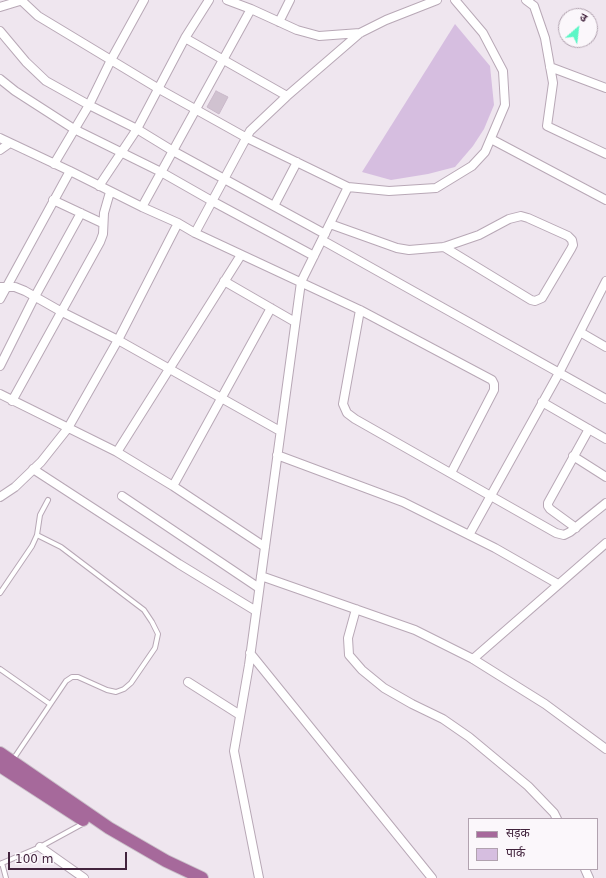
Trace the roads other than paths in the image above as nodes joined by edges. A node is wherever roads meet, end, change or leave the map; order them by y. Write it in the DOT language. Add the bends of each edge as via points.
graph roads {
  1 [pos="22,0"];
  2 [pos="144,0"];
  3 [pos="209,0"];
  4 [pos="227,0"];
  5 [pos="290,0"];
  6 [pos="437,0"];
  7 [pos="455,0"];
  8 [pos="526,0"];
  9 [pos="0,7"];
  10 [pos="252,9"];
  11 [pos="279,22"];
  12 [pos="0,31"];
  13 [pos="360,33"];
  14 [pos="185,38"];
  15 [pos="112,60"];
  16 [pos="224,60"];
  17 [pos="550,67"];
  18 [pos="0,79"];
  19 [pos="606,88"];
  20 [pos="159,89"];
  21 [pos="287,96"];
  22 [pos="89,105"];
  23 [pos="196,110"];
  24 [pos="74,129"];
  25 [pos="137,129"];
  26 [pos="0,138"];
  27 [pos="247,138"];
  28 [pos="491,139"];
  29 [pos="10,143"];
  30 [pos="0,150"];
  31 [pos="172,150"];
  32 [pos="122,152"];
  33 [pos="606,154"];
  34 [pos="297,162"];
  35 [pos="54,164"];
  36 [pos="70,171"];
  37 [pos="161,172"];
  38 [pos="225,178"];
  39 [pos="99,186"];
  40 [pos="348,187"];
  41 [pos="110,192"];
  42 [pos="53,200"];
  43 [pos="606,200"];
  44 [pos="212,201"];
  45 [pos="274,206"];
  46 [pos="142,207"];
  47 [pos="81,213"];
  48 [pos="178,223"];
  49 [pos="102,224"];
  50 [pos="330,224"];
  51 [pos="195,233"];
  52 [pos="323,238"];
  53 [pos="444,247"];
  54 [pos="241,255"];
  55 [pos="314,256"];
  56 [pos="224,281"];
  57 [pos="606,281"];
  58 [pos="300,282"];
  59 [pos="3,287"];
  60 [pos="35,297"];
  61 [pos="0,299"];
  62 [pos="271,308"];
  63 [pos="360,310"];
  64 [pos="62,312"];
  65 [pos="295,322"];
  66 [pos="580,332"];
  67 [pos="118,340"];
  68 [pos="606,347"];
  69 [pos="0,366"];
  70 [pos="169,368"];
  71 [pos="559,373"];
  72 [pos="0,394"];
  73 [pos="222,398"];
  74 [pos="606,399"];
  75 [pos="12,401"];
  76 [pos="542,402"];
  77 [pos="68,428"];
  78 [pos="589,429"];
  79 [pos="280,431"];
  80 [pos="606,439"];
  81 [pos="117,452"];
  82 [pos="277,455"];
  83 [pos="573,456"];
  84 [pos="33,469"];
  85 [pos="451,473"];
  86 [pos="606,477"];
  87 [pos="173,486"];
  88 [pos="122,496"];
  89 [pos="491,496"];
  90 [pos="0,497"];
  91 [pos="48,500"];
  92 [pos="606,503"];
  93 [pos="576,528"];
  94 [pos="37,534"];
  95 [pos="469,535"];
  96 [pos="606,543"];
  97 [pos="265,547"];
  98 [pos="261,576"];
  99 [pos="558,584"];
  100 [pos="259,588"];
  101 [pos="0,593"];
  102 [pos="356,609"];
  103 [pos="256,611"];
  104 [pos="250,653"];
  105 [pos="473,659"];
  106 [pos="0,669"];
  107 [pos="188,682"];
  108 [pos="50,704"];
  109 [pos="240,715"];
  110 [pos="606,749"];
  111 [pos="0,753"];
  112 [pos="12,761"];
  113 [pos="0,766"];
  114 [pos="557,818"];
  115 [pos="86,822"];
  116 [pos="40,847"];
  117 [pos="1,864"];
  118 [pos="6,878"];
  119 [pos="84,878"];
  120 [pos="184,878"];
  121 [pos="202,878"];
  122 [pos="259,878"];
  123 [pos="432,878"];
  1 -- 9 [label="street"];
  1 -- 15 [label="street" via="38,16"];
  2 -- 15 [label="street"];
  3 -- 14 [label="street"];
  4 -- 10 [label="street"];
  5 -- 11 [label="street"];
  6 -- 13 [label="street"];
  7 -- 28 [label="street" via="483,33 503,71 505,105"];
  8 -- 17 [label="street" via="534,6 545,38"];
  10 -- 11 [label="street"];
  10 -- 16 [label="street"];
  11 -- 13 [label="street" via="319,36"];
  12 -- 22 [label="street" via="46,81"];
  13 -- 21 [label="street"];
  14 -- 16 [label="street"];
  14 -- 20 [label="street"];
  15 -- 20 [label="street"];
  15 -- 22 [label="street"];
  16 -- 21 [label="street"];
  16 -- 23 [label="street"];
  17 -- 19 [label="street"];
  17 -- 33 [label="street" via="553,83 547,126"];
  18 -- 24 [label="street"];
  20 -- 23 [label="street"];
  20 -- 25 [label="street"];
  21 -- 27 [label="street" via="250,131"];
  22 -- 24 [label="street"];
  22 -- 25 [label="street"];
  23 -- 27 [label="street"];
  23 -- 31 [label="street"];
  24 -- 32 [label="street"];
  24 -- 35 [label="street"];
  25 -- 31 [label="street"];
  25 -- 32 [label="street"];
  26 -- 29 [label="street"];
  27 -- 34 [label="street"];
  27 -- 38 [label="street"];
  28 -- 40 [label="street" via="485,152 472,166 436,188 388,192"];
  28 -- 43 [label="street"];
  29 -- 30 [label="street"];
  29 -- 35 [label="street"];
  31 -- 37 [label="street"];
  31 -- 38 [label="street"];
  32 -- 37 [label="street"];
  32 -- 39 [label="street"];
  34 -- 40 [label="street"];
  34 -- 45 [label="street"];
  35 -- 36 [label="street"];
  36 -- 39 [label="street"];
  36 -- 42 [label="street"];
  37 -- 44 [label="street"];
  37 -- 46 [label="street"];
  38 -- 44 [label="street"];
  38 -- 45 [label="street"];
  39 -- 41 [label="street"];
  40 -- 50 [label="street"];
  41 -- 46 [label="street"];
  41 -- 49 [label="street"];
  42 -- 47 [label="street"];
  42 -- 59 [label="street"];
  44 -- 51 [label="street"];
  44 -- 55 [label="street"];
  45 -- 52 [label="street"];
  46 -- 48 [label="street"];
  47 -- 49 [label="street"];
  47 -- 60 [label="street"];
  48 -- 51 [label="street"];
  48 -- 67 [label="street"];
  49 -- 64 [label="street" via="103,234 100,242"];
  50 -- 52 [label="street"];
  50 -- 53 [label="street" via="397,248 409,250"];
  51 -- 54 [label="street"];
  52 -- 55 [label="street"];
  52 -- 71 [label="street"];
  53 -- 53 [label="street" via="521,216 568,236 573,245 542,298 535,301"];
  54 -- 56 [label="street"];
  54 -- 58 [label="street"];
  55 -- 58 [label="street"];
  56 -- 62 [label="street"];
  56 -- 70 [label="street"];
  57 -- 66 [label="street"];
  58 -- 63 [label="street"];
  58 -- 65 [label="street"];
  59 -- 60 [label="street" via="16,287"];
  59 -- 61 [label="street"];
  60 -- 64 [label="street"];
  60 -- 69 [label="street"];
  62 -- 65 [label="street"];
  62 -- 73 [label="street"];
  63 -- 85 [label="street" via="344,404 346,413"];
  63 -- 85 [label="street" via="492,380 494,390"];
  64 -- 67 [label="street"];
  64 -- 75 [label="street"];
  65 -- 79 [label="street"];
  66 -- 68 [label="street"];
  66 -- 71 [label="street"];
  67 -- 70 [label="street"];
  67 -- 77 [label="street"];
  70 -- 73 [label="street"];
  70 -- 81 [label="street"];
  71 -- 74 [label="street"];
  71 -- 76 [label="street"];
  72 -- 75 [label="street"];
  73 -- 79 [label="street"];
  73 -- 87 [label="street"];
  75 -- 77 [label="street"];
  76 -- 78 [label="street"];
  76 -- 89 [label="street"];
  77 -- 81 [label="street"];
  77 -- 84 [label="street"];
  78 -- 80 [label="street"];
  78 -- 83 [label="street"];
  79 -- 82 [label="street"];
  81 -- 87 [label="street"];
  82 -- 95 [label="street" via="403,502"];
  82 -- 97 [label="street"];
  83 -- 86 [label="street"];
  83 -- 93 [label="street" via="548,506"];
  84 -- 90 [label="street" via="15,487"];
  84 -- 103 [label="street"];
  85 -- 89 [label="street"];
  87 -- 97 [label="street"];
  88 -- 100 [label="street"];
  89 -- 93 [label="street" via="556,533 564,535"];
  89 -- 95 [label="street"];
  91 -- 94 [label="lane" via="40,515"];
  92 -- 93 [label="street"];
  94 -- 101 [label="lane" via="32,546"];
  94 -- 108 [label="lane" via="61,547 144,610 158,634 155,648 124,689 116,692 107,690 78,677 72,677 66,681"];
  95 -- 99 [label="street"];
  96 -- 99 [label="street"];
  97 -- 98 [label="street"];
  98 -- 100 [label="street"];
  98 -- 102 [label="street"];
  99 -- 105 [label="street"];
  100 -- 103 [label="street"];
  102 -- 105 [label="street" via="415,630"];
  102 -- 114 [label="street" via="348,638 349,655 362,670 384,688 443,719 469,737 528,786"];
  103 -- 104 [label="street"];
  104 -- 109 [label="street"];
  104 -- 123 [label="street"];
  105 -- 110 [label="street" via="545,704"];
  106 -- 108 [label="lane"];
  107 -- 109 [label="street"];
  108 -- 112 [label="lane"];
  109 -- 122 [label="street" via="234,751"];
  111 -- 112 [label="main road"];
  112 -- 121 [label="main road" via="109,828 166,861"];
  113 -- 115 [label="main road"];
  115 -- 116 [label="lane"];
  115 -- 120 [label="main road"];
  116 -- 117 [label="lane"];
  116 -- 119 [label="street"];
  117 -- 118 [label="lane"];
}
